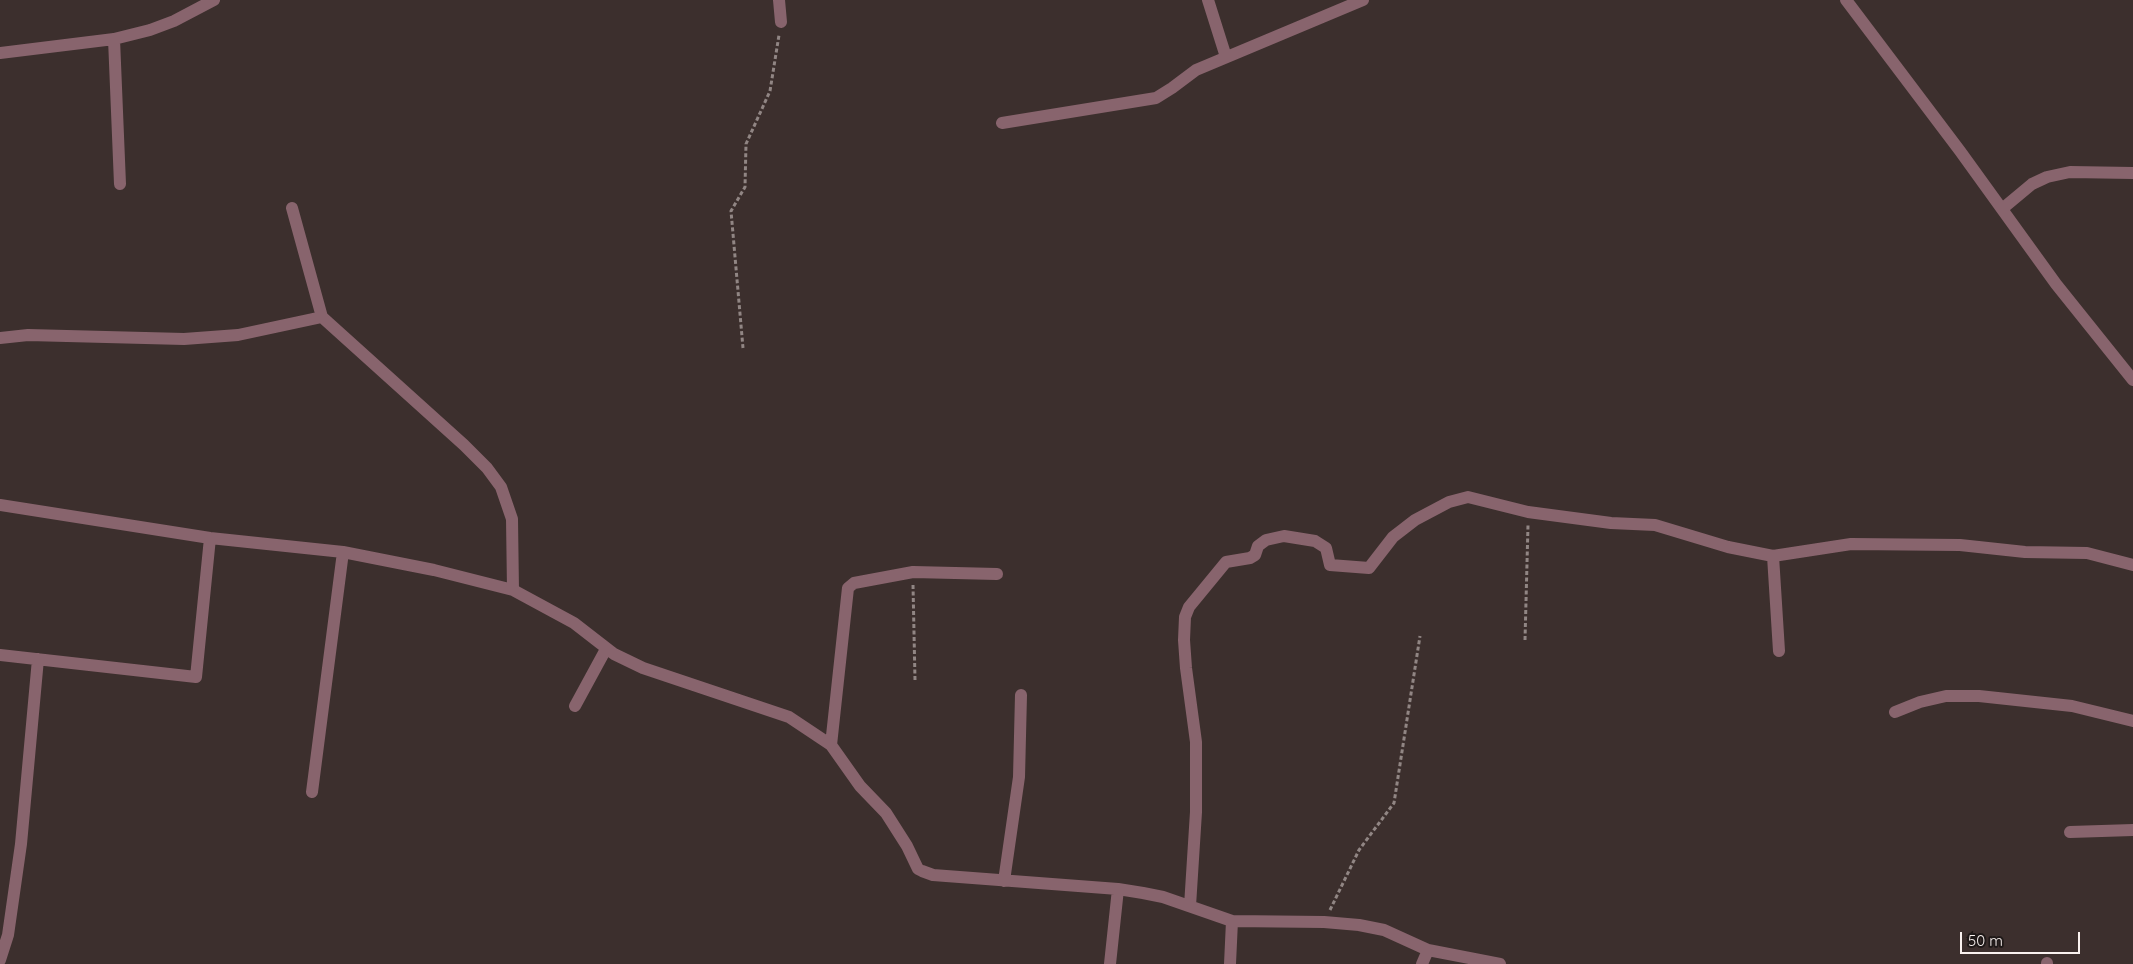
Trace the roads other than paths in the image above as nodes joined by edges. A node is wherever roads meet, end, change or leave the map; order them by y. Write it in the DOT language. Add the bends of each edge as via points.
graph roads {
  1 [pos="214,0"];
  2 [pos="778,0"];
  3 [pos="1208,0"];
  4 [pos="1363,0"];
  5 [pos="1846,0"];
  6 [pos="781,22"];
  7 [pos="114,39"];
  8 [pos="0,53"];
  9 [pos="1226,57"];
  10 [pos="1002,123"];
  11 [pos="2133,173"];
  12 [pos="120,184"];
  13 [pos="292,208"];
  14 [pos="2002,209"];
  15 [pos="322,316"];
  16 [pos="0,338"];
  17 [pos="2133,380"];
  18 [pos="0,505"];
  19 [pos="210,538"];
  20 [pos="343,552"];
  21 [pos="1773,556"];
  22 [pos="2133,565"];
  23 [pos="997,574"];
  24 [pos="513,590"];
  25 [pos="606,650"];
  26 [pos="1779,651"];
  27 [pos="0,655"];
  28 [pos="38,659"];
  29 [pos="1021,694"];
  30 [pos="576,706"];
  31 [pos="1894,712"];
  32 [pos="2133,720"];
  33 [pos="831,745"];
  34 [pos="312,792"];
  35 [pos="2133,830"];
  36 [pos="2070,832"];
  37 [pos="1004,881"];
  38 [pos="1118,889"];
  39 [pos="1190,906"];
  40 [pos="1232,921"];
  41 [pos="1428,950"];
  42 [pos="0,960"];
  43 [pos="1110,964"];
  44 [pos="1230,964"];
  45 [pos="1422,964"];
  46 [pos="1500,964"];
  1 -- 7 [label="street" via="166,24"];
  2 -- 6 [label="street"];
  3 -- 9 [label="street"];
  4 -- 9 [label="street"];
  5 -- 14 [label="street"];
  7 -- 8 [label="street"];
  7 -- 12 [label="street"];
  9 -- 10 [label="street" via="1196,70 1156,98"];
  11 -- 14 [label="street" via="2070,172 2048,177 2032,184"];
  13 -- 15 [label="street"];
  14 -- 17 [label="street" via="2056,284"];
  15 -- 16 [label="street" via="238,335 184,339 28,335"];
  15 -- 24 [label="street" via="464,445 501,487 512,519"];
  18 -- 19 [label="street"];
  19 -- 20 [label="street"];
  19 -- 28 [label="street" via="196,677"];
  20 -- 24 [label="street"];
  20 -- 34 [label="street"];
  21 -- 22 [label="street" via="1851,544 1960,545 2025,552 2087,553"];
  21 -- 26 [label="street"];
  21 -- 39 [label="street" via="1728,547 1655,524 1611,523 1528,512 1476,498 1449,502 1415,520 1393,537 1369,568 1330,565 1323,544 1284,536 1261,542 1250,558 1229,560 1185,617 1186,668 1196,742 1196,812"];
  23 -- 33 [label="street" via="913,572 863,580 848,588"];
  24 -- 25 [label="street" via="574,623"];
  25 -- 30 [label="street"];
  25 -- 33 [label="street" via="643,668 789,716"];
  27 -- 28 [label="street"];
  28 -- 42 [label="street" via="21,844 8,935"];
  29 -- 37 [label="street" via="1019,777"];
  31 -- 32 [label="street" via="1946,696 1979,696 2072,706"];
  33 -- 37 [label="street" via="860,786 886,813 918,869 933,875"];
  35 -- 36 [label="street"];
  37 -- 38 [label="street"];
  38 -- 39 [label="street" via="1163,897"];
  38 -- 43 [label="street"];
  39 -- 40 [label="street"];
  40 -- 41 [label="street" via="1324,922 1384,930"];
  40 -- 44 [label="street"];
  41 -- 45 [label="street"];
  41 -- 46 [label="street"];
}
